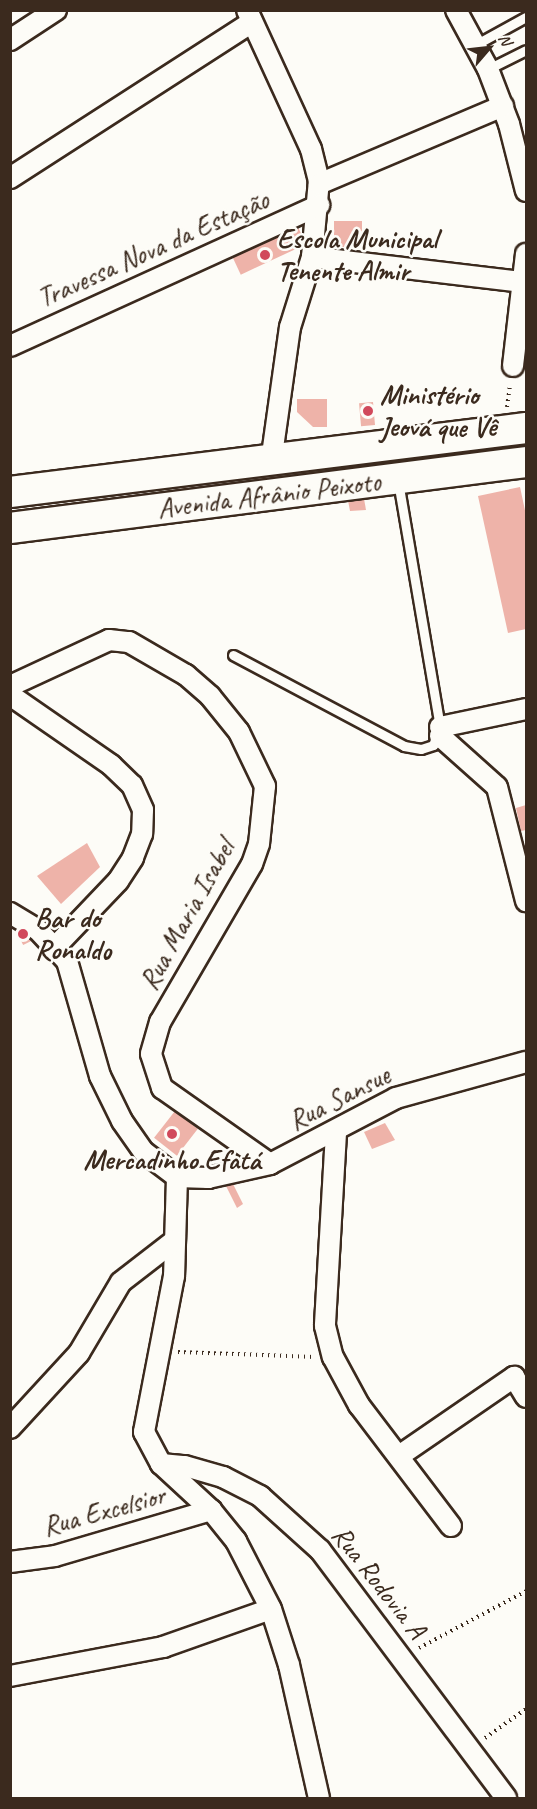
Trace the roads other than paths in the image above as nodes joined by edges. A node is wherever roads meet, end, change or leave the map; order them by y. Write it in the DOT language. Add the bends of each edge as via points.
graph roads {
  1 [pos="56,10"];
  2 [pos="456,10"];
  3 [pos="250,16"];
  4 [pos="526,17"];
  5 [pos="10,40"];
  6 [pos="476,45"];
  7 [pos="526,50"];
  8 [pos="488,69"];
  9 [pos="503,106"];
  10 [pos="10,178"];
  11 [pos="319,184"];
  12 [pos="526,191"];
  13 [pos="319,205"];
  14 [pos="526,254"];
  15 [pos="312,257"];
  16 [pos="522,282"];
  17 [pos="10,346"];
  18 [pos="520,365"];
  19 [pos="515,430"];
  20 [pos="271,462"];
  21 [pos="526,462"];
  22 [pos="398,479"];
  23 [pos="10,492"];
  24 [pos="10,528"];
  25 [pos="233,655"];
  26 [pos="10,686"];
  27 [pos="10,695"];
  28 [pos="526,709"];
  29 [pos="440,732"];
  30 [pos="526,901"];
  31 [pos="10,913"];
  32 [pos="56,946"];
  33 [pos="526,1062"];
  34 [pos="336,1134"];
  35 [pos="270,1164"];
  36 [pos="177,1177"];
  37 [pos="174,1241"];
  38 [pos="526,1397"];
  39 [pos="10,1428"];
  40 [pos="399,1456"];
  41 [pos="161,1464"];
  42 [pos="212,1510"];
  43 [pos="451,1526"];
  44 [pos="10,1562"];
  45 [pos="271,1609"];
  46 [pos="10,1676"];
  47 [pos="319,1798"];
  48 [pos="506,1798"];
  1 -- 5 [label="street"];
  2 -- 6 [label="street"];
  3 -- 10 [label="street"];
  3 -- 11 [label="street" via="311,149"];
  4 -- 6 [label="lane"];
  6 -- 8 [label="street"];
  7 -- 8 [label="lane"];
  8 -- 9 [label="street"];
  9 -- 11 [label="street"];
  9 -- 12 [label="street"];
  11 -- 13 [label="street"];
  13 -- 15 [label="street"];
  13 -- 17 [label="street, Travessa Nova da Estação"];
  14 -- 16 [label="street"];
  15 -- 16 [label="street"];
  15 -- 20 [label="street" via="290,327"];
  16 -- 18 [label="street"];
  19 -- 20 [label="main road, Avenida Afrânio Peixoto"];
  20 -- 23 [label="main road, Avenida Afrânio Peixoto"];
  21 -- 22 [label="main road, Avenida Afrânio Peixoto"];
  22 -- 24 [label="main road, Avenida Afrânio Peixoto"];
  22 -- 29 [label="lane"];
  25 -- 29 [label="lane" via="404,746 421,749"];
  26 -- 35 [label="street, Rua Maria Isabel" via="109,640 129,642 167,662 210,696 244,741 265,786 259,844 252,864 160,1022 151,1054 162,1088"];
  27 -- 32 [label="street" via="111,765 132,785 143,810 142,834 133,858 118,881"];
  28 -- 29 [label="street"];
  29 -- 30 [label="street" via="497,787"];
  31 -- 32 [label="street"];
  32 -- 36 [label="street" via="75,978 91,1051 122,1121 144,1152"];
  33 -- 34 [label="street, Rua Sansue" via="396,1098"];
  34 -- 35 [label="street, Rua Sansue"];
  34 -- 40 [label="street" via="325,1326 333,1357 359,1405"];
  35 -- 36 [label="street, Rua Sansue" via="208,1178"];
  36 -- 37 [label="street"];
  37 -- 39 [label="street" via="121,1282 79,1353"];
  37 -- 41 [label="street" via="162,1352 144,1432"];
  38 -- 40 [label="street" via="514,1377"];
  40 -- 43 [label="street"];
  41 -- 42 [label="street"];
  41 -- 48 [label="street, Rua Rodovia A" via="223,1477 279,1511 339,1570"];
  42 -- 44 [label="street, Rua Excelsior" via="54,1556"];
  42 -- 45 [label="street" via="236,1541"];
  45 -- 46 [label="street" via="163,1647"];
  45 -- 47 [label="street" via="289,1665"];
}
